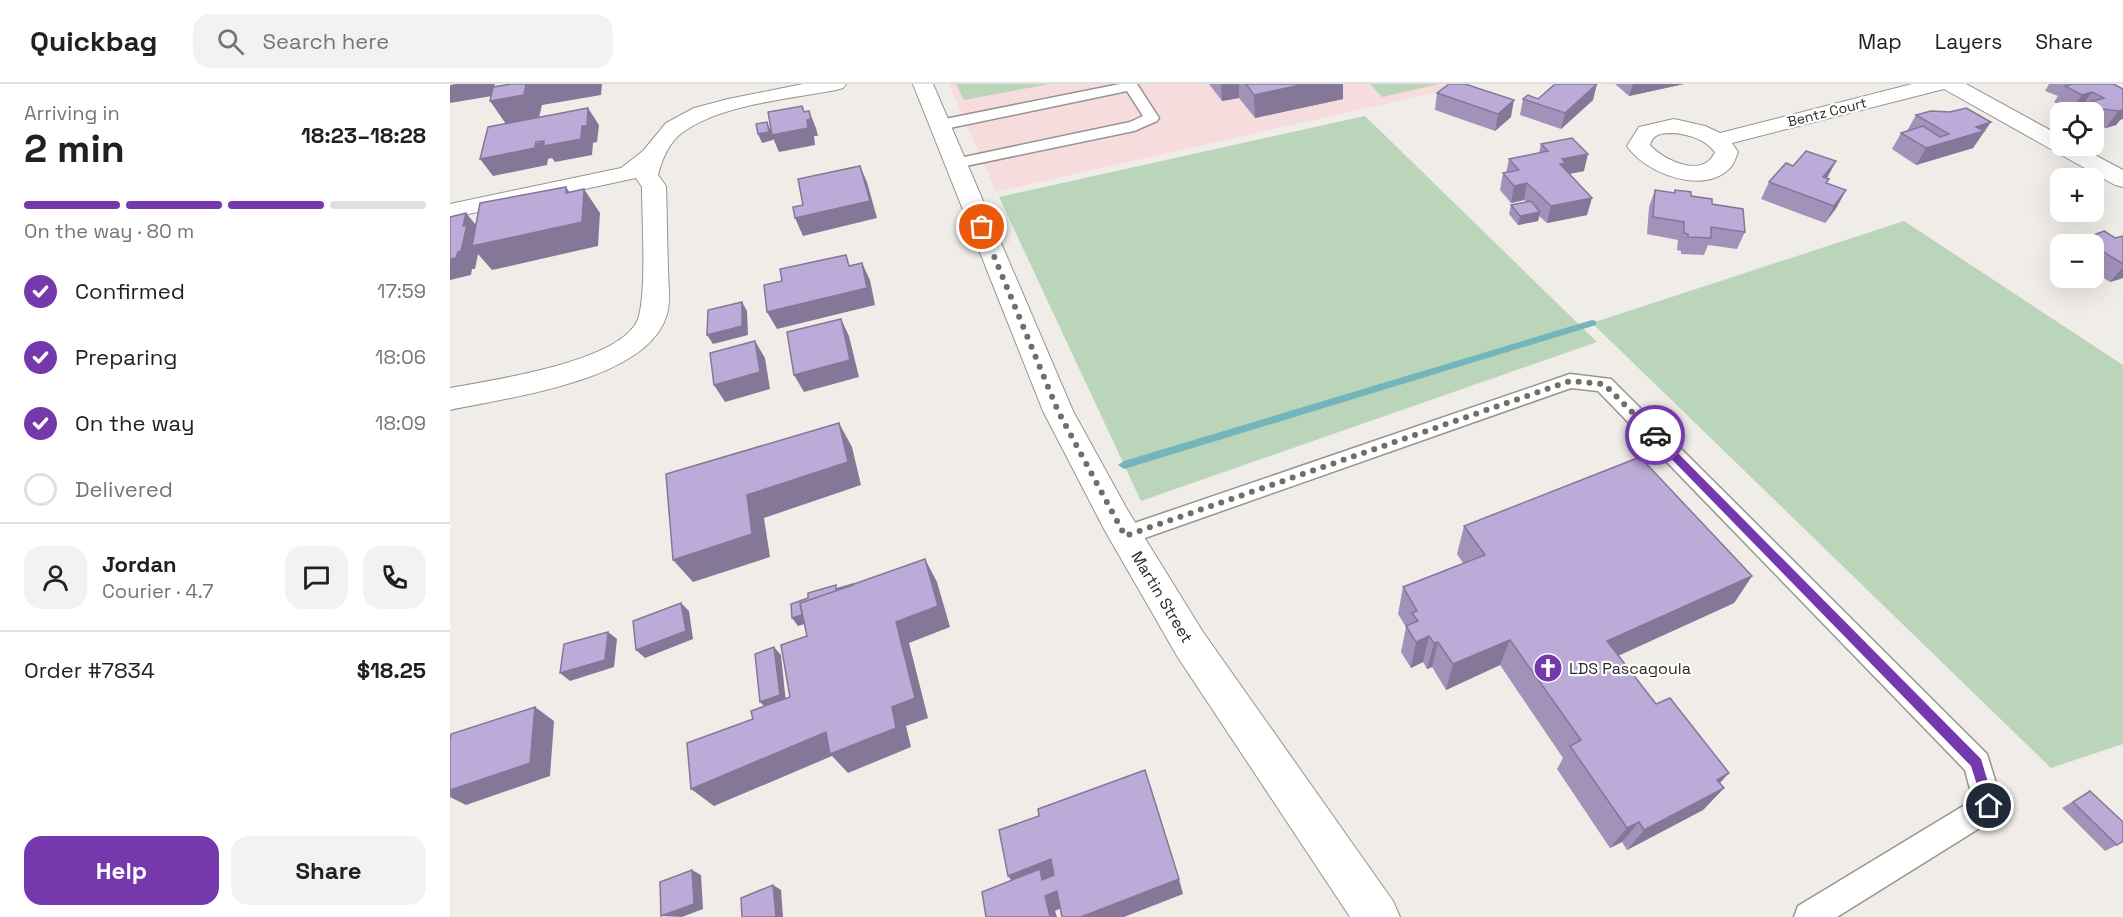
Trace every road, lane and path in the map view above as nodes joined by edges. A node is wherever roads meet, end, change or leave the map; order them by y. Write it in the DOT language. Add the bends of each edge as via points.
graph roads {
  1 [pos="836,84"];
  2 [pos="923,84"];
  3 [pos="1937,84"];
  4 [pos="1951,84"];
  5 [pos="1131,85"];
  6 [pos="940,125"];
  7 [pos="1718,140"];
  8 [pos="956,163"];
  9 [pos="642,168"];
  10 [pos="2123,180"];
  11 [pos="450,211"];
  12 [pos="450,399"];
  13 [pos="1125,536"];
  14 [pos="1377,917"];
  15 [pos="1809,917"];
  1 -- 9 [label="street" via="702,113 674,128"];
  2 -- 6 [label="street, Martin Street"];
  3 -- 7 [label="street, Bentz Court"];
  4 -- 10 [label="street"];
  5 -- 6 [label="lane"];
  5 -- 8 [label="lane" via="1152,118 1134,126"];
  6 -- 8 [label="street, Martin Street"];
  8 -- 13 [label="street, Martin Street" via="1058,411"];
  9 -- 11 [label="street"];
  9 -- 12 [label="street" via="654,186 656,306 652,323 638,340 585,367"];
  13 -- 14 [label="street, Martin Street" via="1190,644"];
  13 -- 15 [label="lane" via="1570,381 1604,384 1977,763 1989,806"];
}
